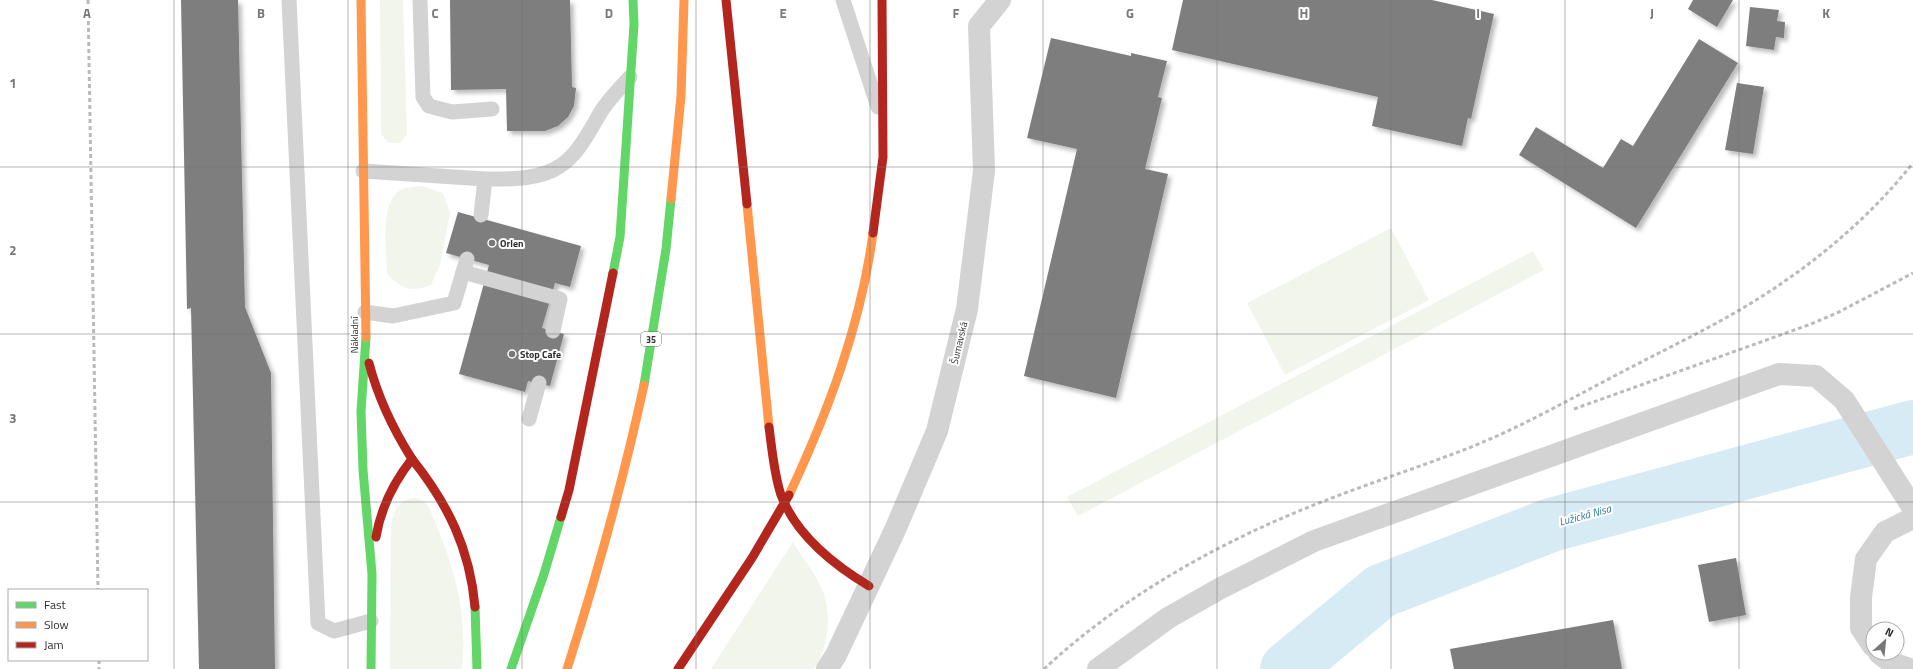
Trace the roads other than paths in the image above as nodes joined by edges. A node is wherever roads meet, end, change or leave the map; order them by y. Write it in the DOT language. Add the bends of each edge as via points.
graph roads {
  1 [pos="289,0"];
  2 [pos="361,0"];
  3 [pos="420,0"];
  4 [pos="633,0"];
  5 [pos="684,0"];
  6 [pos="726,0"];
  7 [pos="843,0"];
  8 [pos="882,0"];
  9 [pos="1000,0"];
  10 [pos="630,77"];
  11 [pos="492,108"];
  12 [pos="883,123"];
  13 [pos="363,171"];
  14 [pos="485,179"];
  15 [pos="480,215"];
  16 [pos="365,312"];
  17 [pos="553,331"];
  18 [pos="366,345"];
  19 [pos="539,383"];
  20 [pos="529,419"];
  21 [pos="412,459"];
  22 [pos="1913,508"];
  23 [pos="1913,518"];
  24 [pos="372,574"];
  25 [pos="869,586"];
  26 [pos="372,622"];
  27 [pos="1865,634"];
  28 [pos="1889,661"];
  29 [pos="371,669"];
  30 [pos="477,669"];
  31 [pos="511,669"];
  32 [pos="567,669"];
  33 [pos="678,669"];
  34 [pos="827,669"];
  35 [pos="1098,669"];
  36 [pos="1910,669"];
  1 -- 26 [label="lane" via="318,623 334,631"];
  2 -- 13 [label="main road, Nákladní"];
  3 -- 11 [label="lane" via="423,97 429,106 452,112"];
  4 -- 10 [label="main road"];
  5 -- 32 [label="main road, 35" via="682,96 666,249 644,384 627,461 593,587"];
  6 -- 25 [label="main road" via="775,468 784,503 799,525 833,562"];
  7 -- 12 [label="lane"];
  8 -- 12 [label="main road"];
  9 -- 25 [label="street, Šumavská" via="979,26 984,171 967,309 937,431"];
  10 -- 14 [label="lane" via="603,109 583,143 561,166 514,179"];
  10 -- 31 [label="main road" via="620,237 594,371 569,490 544,574"];
  12 -- 33 [label="main road" via="883,157 871,250 859,310 815,439 788,497 752,558"];
  13 -- 14 [label="lane"];
  13 -- 16 [label="main road, Nákladní"];
  14 -- 15 [label="lane"];
  16 -- 17 [label="lane" via="393,316 454,303 465,266 560,299"];
  16 -- 18 [label="main road, Nákladní"];
  18 -- 21 [label="main road" via="382,405 395,433"];
  18 -- 24 [label="main road, Nákladní" via="361,411"];
  19 -- 20 [label="lane"];
  21 -- 24 [label="main road" via="397,477 383,503"];
  21 -- 30 [label="main road" via="436,489 465,549 477,622"];
  22 -- 35 [label="street" via="1844,400 1816,376 1779,374 1314,541 1168,618"];
  23 -- 27 [label="street" via="1885,532 1866,559 1861,597 1861,628"];
  24 -- 26 [label="main road, Nákladní"];
  25 -- 34 [label="street, Šumavská"];
  26 -- 29 [label="main road, Nákladní"];
  28 -- 36 [label="street"];
}
